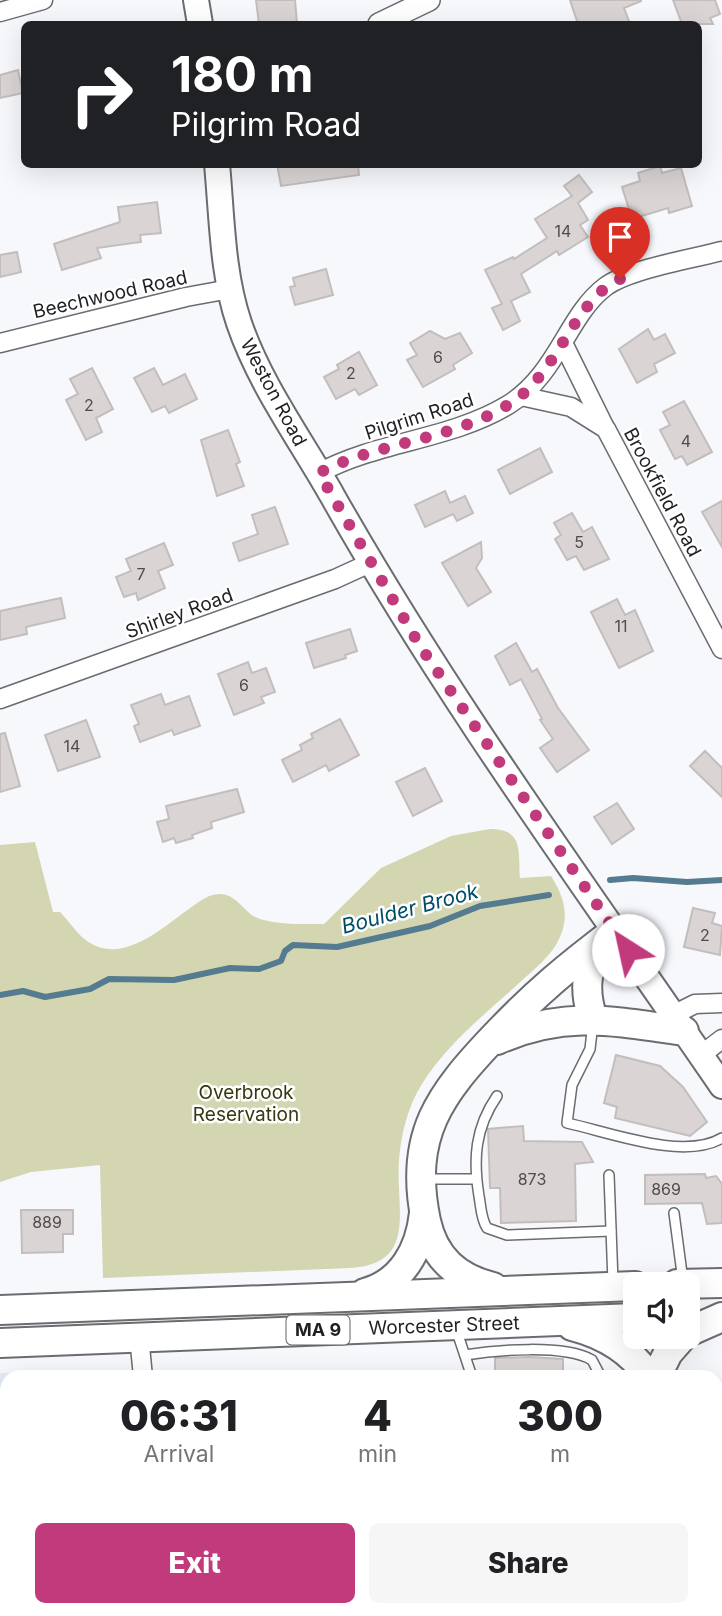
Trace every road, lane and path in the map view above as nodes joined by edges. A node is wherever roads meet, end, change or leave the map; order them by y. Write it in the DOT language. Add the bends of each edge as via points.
graph roads {
  1 [pos="43,0"];
  2 [pos="197,0"];
  3 [pos="429,0"];
  4 [pos="0,12"];
  5 [pos="200,21"];
  6 [pos="385,21"];
  7 [pos="217,168"];
  8 [pos="722,251"];
  9 [pos="230,289"];
  10 [pos="0,343"];
  11 [pos="564,345"];
  12 [pos="521,396"];
  13 [pos="606,429"];
  14 [pos="319,473"];
  15 [pos="370,564"];
  16 [pos="722,649"];
  17 [pos="0,699"];
  18 [pos="609,936"];
  19 [pos="722,1003"];
  20 [pos="593,1018"];
  21 [pos="679,1023"];
  22 [pos="722,1039"];
  23 [pos="485,1046"];
  24 [pos="701,1055"];
  25 [pos="722,1086"];
  26 [pos="497,1096"];
  27 [pos="722,1139"];
  28 [pos="609,1175"];
  29 [pos="423,1178"];
  30 [pos="476,1179"];
  31 [pos="424,1211"];
  32 [pos="674,1213"];
  33 [pos="611,1231"];
  34 [pos="681,1272"];
  35 [pos="623,1283"];
  36 [pos="722,1283"];
  37 [pos="700,1284"];
  38 [pos="623,1287"];
  39 [pos="517,1290"];
  40 [pos="349,1296"];
  41 [pos="0,1310"];
  42 [pos="700,1316"];
  43 [pos="722,1316"];
  44 [pos="623,1318"];
  45 [pos="552,1321"];
  46 [pos="454,1324"];
  47 [pos="700,1326"];
  48 [pos="139,1336"];
  49 [pos="0,1343"];
  50 [pos="672,1349"];
  51 [pos="465,1355"];
  52 [pos="142,1370"];
  53 [pos="470,1370"];
  54 [pos="597,1370"];
  55 [pos="643,1370"];
  56 [pos="660,1370"];
  1 -- 4 [label="street"];
  2 -- 5 [label="main road"];
  3 -- 6 [label="street"];
  7 -- 9 [label="main road, Weston Road"];
  8 -- 11 [label="street, Pilgrim Road" via="611,283 590,302"];
  9 -- 10 [label="street, Beechwood Road"];
  9 -- 14 [label="main road, Weston Road" via="251,352"];
  11 -- 12 [label="street, Pilgrim Road"];
  11 -- 13 [label="street, Brookfield Road"];
  12 -- 13 [label="street, Brookfield Road" via="571,407"];
  12 -- 14 [label="street, Pilgrim Road" via="466,425"];
  13 -- 16 [label="street, Brookfield Road"];
  14 -- 15 [label="main road, Weston Road"];
  15 -- 17 [label="street, Shirley Road"];
  15 -- 18 [label="main road, Weston Road"];
  18 -- 20 [label="highway" via="590,967 586,986"];
  18 -- 21 [label="main road, Weston Road"];
  18 -- 23 [label="highway" via="552,979"];
  19 -- 21 [label="street" via="695,1004"];
  20 -- 21 [label="highway"];
  20 -- 23 [label="highway" via="534,1026"];
  20 -- 27 [label="lane" via="590,1049 572,1085 567,1123 679,1147 705,1146"];
  21 -- 24 [label="main road, Weston Road"];
  22 -- 24 [label="street"];
  23 -- 29 [label="highway" via="453,1080 437,1107 426,1138"];
  24 -- 25 [label="main road, Weston Road"];
  26 -- 30 [label="lane" via="478,1136"];
  28 -- 33 [label="lane"];
  29 -- 30 [label="lane"];
  29 -- 31 [label="highway"];
  30 -- 33 [label="lane" via="484,1223 497,1233"];
  31 -- 39 [label="highway" via="433,1243 450,1267 479,1283"];
  31 -- 40 [label="highway" via="417,1243 398,1275 379,1288"];
  32 -- 34 [label="lane"];
  33 -- 35 [label="lane"];
  36 -- 37 [label="highway"];
  38 -- 39 [label="highway, Worcester Street / MA 9"];
  39 -- 40 [label="highway, Worcester Street / MA 9"];
  40 -- 41 [label="highway, Worcester Street / MA 9"];
  42 -- 43 [label="highway"];
  43 -- 47 [label="highway"];
  44 -- 45 [label="highway, Worcester Street / MA 9"];
  45 -- 46 [label="highway, Worcester Street / MA 9"];
  45 -- 55 [label="highway" via="608,1340"];
  46 -- 48 [label="highway, Worcester Street / MA 9"];
  46 -- 51 [label="lane"];
  48 -- 49 [label="highway, Worcester Street / MA 9"];
  48 -- 52 [label="street"];
  50 -- 56 [label="highway"];
  51 -- 53 [label="lane"];
  51 -- 54 [label="lane" via="573,1353 592,1360"];
}
